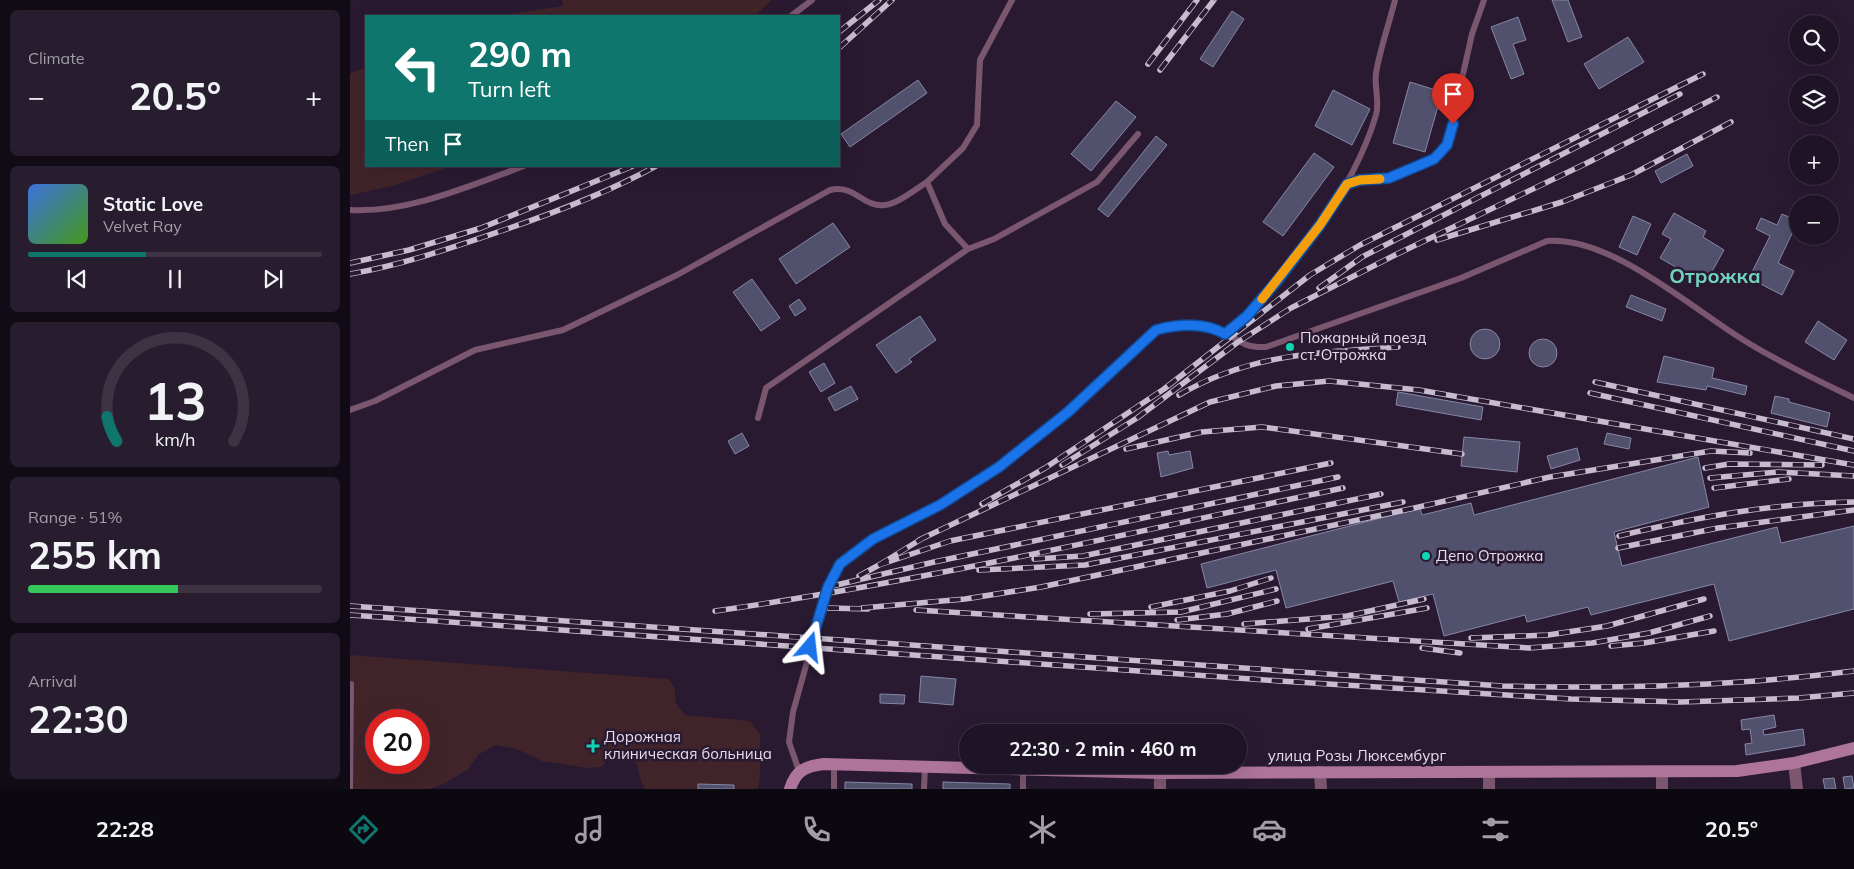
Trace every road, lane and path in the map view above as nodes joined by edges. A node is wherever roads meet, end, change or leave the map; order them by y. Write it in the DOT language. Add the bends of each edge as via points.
graph roads {
  1 [pos="812,0"];
  2 [pos="1012,0"];
  3 [pos="1395,0"];
  4 [pos="1484,0"];
  5 [pos="793,15"];
  6 [pos="1138,134"];
  7 [pos="521,167"];
  8 [pos="927,182"];
  9 [pos="1347,184"];
  10 [pos="350,210"];
  11 [pos="968,249"];
  12 [pos="1225,334"];
  13 [pos="1854,398"];
  14 [pos="350,410"];
  15 [pos="758,418"];
  16 [pos="351,684"];
  17 [pos="1854,748"];
  18 [pos="1794,763"];
  19 [pos="834,764"];
  20 [pos="924,767"];
  21 [pos="959,768"];
  22 [pos="799,771"];
  23 [pos="1247,772"];
  24 [pos="1320,772"];
  25 [pos="1490,772"];
  26 [pos="1662,772"];
  27 [pos="1024,774"];
  28 [pos="1160,774"];
  29 [pos="350,789"];
  30 [pos="790,789"];
  31 [pos="834,789"];
  32 [pos="924,789"];
  33 [pos="1023,789"];
  34 [pos="1160,789"];
  35 [pos="1321,789"];
  36 [pos="1488,789"];
  37 [pos="1662,789"];
  38 [pos="1797,789"];
  1 -- 5 [label="lane"];
  2 -- 8 [label="lane" via="980,60 977,125 963,148"];
  3 -- 9 [label="lane" via="1376,73 1377,113"];
  4 -- 9 [label="lane" via="1472,34 1447,145 1434,159 1406,173"];
  6 -- 11 [label="lane" via="1096,182 994,239"];
  7 -- 10 [label="lane" via="388,209 370,212"];
  8 -- 11 [label="lane" via="945,224"];
  8 -- 14 [label="lane" via="884,206 868,202 840,187 830,190 677,275 563,330 475,350 375,401"];
  9 -- 12 [label="lane" via="1277,281 1247,316"];
  11 -- 15 [label="lane" via="766,388"];
  12 -- 13 [label="lane" via="1249,347 1266,347 1461,278 1547,241 1574,241 1627,263 1749,344"];
  12 -- 22 [label="lane" via="1188,325 1156,330 1068,412 999,467 940,505 873,539 840,564 828,587 791,719 789,742"];
  16 -- 29 [label="lane"];
  17 -- 18 [label="street, улица Розы Люксембург"];
  18 -- 26 [label="street, улица Розы Люксембург" via="1737,771"];
  18 -- 38 [label="street"];
  19 -- 20 [label="street, улица Розы Люксембург"];
  19 -- 22 [label="street, улица Розы Люксембург" via="810,766"];
  19 -- 31 [label="lane"];
  20 -- 21 [label="street, улица Розы Люксембург"];
  20 -- 32 [label="lane"];
  22 -- 30 [label="street"];
  23 -- 24 [label="street, улица Розы Люксембург"];
  24 -- 25 [label="street, улица Розы Люксембург"];
  24 -- 35 [label="street"];
  25 -- 26 [label="street, улица Розы Люксембург"];
  25 -- 36 [label="street"];
  26 -- 37 [label="street"];
  27 -- 33 [label="lane"];
  28 -- 34 [label="street"];
}
